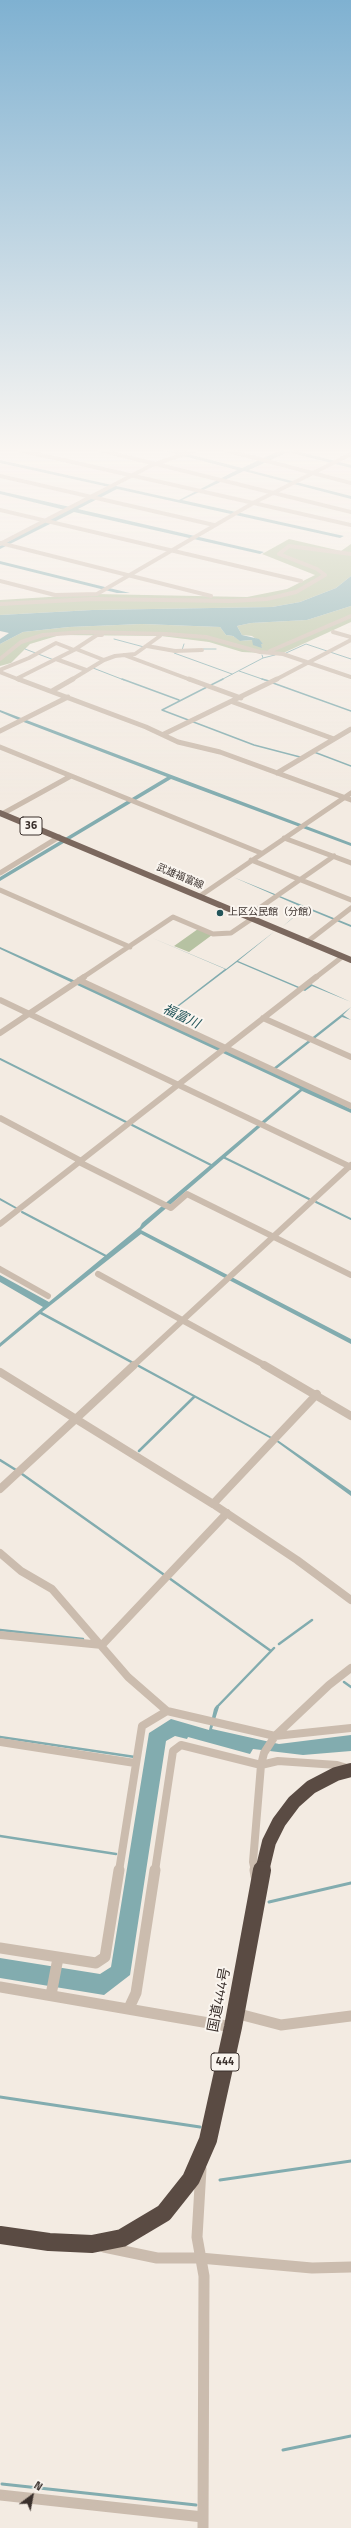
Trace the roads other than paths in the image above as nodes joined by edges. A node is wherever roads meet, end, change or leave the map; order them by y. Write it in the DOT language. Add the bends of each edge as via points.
graph roads {
  1 [pos="99,568"];
  2 [pos="140,568"];
  3 [pos="247,568"];
  4 [pos="314,568"];
  5 [pos="128,575"];
  6 [pos="0,581"];
  7 [pos="301,581"];
  8 [pos="211,596"];
  9 [pos="0,604"];
  10 [pos="351,616"];
  11 [pos="333,632"];
  12 [pos="160,636"];
  13 [pos="174,638"];
  14 [pos="351,639"];
  15 [pos="146,647"];
  16 [pos="75,649"];
  17 [pos="202,650"];
  18 [pos="258,652"];
  19 [pos="7,655"];
  20 [pos="126,656"];
  21 [pos="0,659"];
  22 [pos="55,660"];
  23 [pos="104,660"];
  24 [pos="309,663"];
  25 [pos="0,667"];
  26 [pos="0,671"];
  27 [pos="85,671"];
  28 [pos="351,677"];
  29 [pos="18,678"];
  30 [pos="52,691"];
  31 [pos="68,697"];
  32 [pos="241,698"];
  33 [pos="233,702"];
  34 [pos="0,731"];
  35 [pos="350,731"];
  36 [pos="164,734"];
  37 [pos="334,740"];
  38 [pos="0,747"];
  39 [pos="277,773"];
  40 [pos="70,776"];
  41 [pos="351,793"];
  42 [pos="344,797"];
  43 [pos="351,800"];
  44 [pos="1,813"];
  45 [pos="284,838"];
  46 [pos="62,839"];
  47 [pos="261,853"];
  48 [pos="334,856"];
  49 [pos="251,860"];
  50 [pos="351,863"];
  51 [pos="0,873"];
  52 [pos="300,879"];
  53 [pos="0,890"];
  54 [pos="200,896"];
  55 [pos="351,900"];
  56 [pos="351,908"];
  57 [pos="251,917"];
  58 [pos="307,942"];
  59 [pos="130,947"];
  60 [pos="342,957"];
  61 [pos="351,960"];
  62 [pos="79,980"];
  63 [pos="0,1000"];
  64 [pos="29,1014"];
  65 [pos="263,1018"];
  66 [pos="0,1034"];
  67 [pos="223,1050"];
  68 [pos="351,1057"];
  69 [pos="178,1086"];
  70 [pos="351,1106"];
  71 [pos="0,1118"];
  72 [pos="80,1162"];
  73 [pos="350,1166"];
  74 [pos="0,1224"];
  75 [pos="274,1236"];
  76 [pos="0,1269"];
  77 [pos="98,1274"];
  78 [pos="351,1275"];
  79 [pos="48,1296"];
  80 [pos="182,1321"];
  81 [pos="0,1372"];
  82 [pos="317,1394"];
  83 [pos="351,1416"];
  84 [pos="77,1418"];
  85 [pos="0,1489"];
  86 [pos="213,1504"];
  87 [pos="227,1513"];
  88 [pos="0,1553"];
  89 [pos="351,1600"];
  90 [pos="0,1635"];
  91 [pos="102,1645"];
  92 [pos="351,1668"];
  93 [pos="167,1711"];
  94 [pos="351,1728"];
  95 [pos="275,1736"];
  96 [pos="0,1742"];
  97 [pos="136,1758"];
  98 [pos="262,1761"];
  99 [pos="351,1770"];
  100 [pos="258,1888"];
  101 [pos="0,1948"];
  102 [pos="58,1958"];
  103 [pos="0,1987"];
  104 [pos="51,1995"];
  105 [pos="129,2008"];
  106 [pos="351,2016"];
  107 [pos="234,2020"];
  108 [pos="202,2157"];
  109 [pos="0,2236"];
  110 [pos="92,2244"];
  111 [pos="200,2258"];
  112 [pos="351,2267"];
  113 [pos="0,2495"];
  114 [pos="203,2523"];
  1 -- 5 [label="street"];
  2 -- 5 [label="street"];
  3 -- 7 [label="street"];
  4 -- 9 [label="street" via="325,575 296,592 267,599 79,599"];
  5 -- 6 [label="street" via="97,594 55,595"];
  5 -- 8 [label="street"];
  10 -- 18 [label="street" via="274,650"];
  11 -- 14 [label="street"];
  12 -- 13 [label="street"];
  12 -- 15 [label="street"];
  12 -- 16 [label="street" via="97,635"];
  14 -- 24 [label="street"];
  15 -- 17 [label="street" via="183,651"];
  15 -- 20 [label="street"];
  16 -- 22 [label="street"];
  16 -- 23 [label="street"];
  16 -- 26 [label="street" via="56,643"];
  18 -- 19 [label="street" via="200,636 84,632 33,637 16,645"];
  18 -- 24 [label="street" via="283,654"];
  19 -- 21 [label="street"];
  19 -- 25 [label="street"];
  20 -- 23 [label="street"];
  20 -- 32 [label="street"];
  22 -- 27 [label="street"];
  22 -- 29 [label="street"];
  23 -- 27 [label="street"];
  24 -- 28 [label="street"];
  24 -- 32 [label="street"];
  26 -- 29 [label="street"];
  27 -- 30 [label="street"];
  29 -- 30 [label="street"];
  30 -- 31 [label="street"];
  31 -- 34 [label="street"];
  31 -- 36 [label="street"];
  32 -- 33 [label="street"];
  33 -- 36 [label="street"];
  33 -- 37 [label="street"];
  35 -- 37 [label="street"];
  36 -- 39 [label="street" via="178,742 220,752"];
  37 -- 39 [label="street"];
  38 -- 40 [label="street"];
  39 -- 42 [label="street"];
  40 -- 44 [label="street"];
  40 -- 47 [label="street"];
  41 -- 42 [label="street"];
  42 -- 43 [label="street"];
  42 -- 45 [label="street"];
  44 -- 46 [label="main road, 武雄福富線 / 36"];
  45 -- 47 [label="street"];
  45 -- 48 [label="street"];
  46 -- 51 [label="street"];
  46 -- 54 [label="main road, 武雄福富線 / 36"];
  47 -- 49 [label="street"];
  48 -- 50 [label="street"];
  48 -- 52 [label="street"];
  49 -- 52 [label="street"];
  49 -- 54 [label="street"];
  52 -- 55 [label="street"];
  52 -- 57 [label="street"];
  53 -- 59 [label="street"];
  54 -- 57 [label="main road, 武雄福富線 / 36"];
  56 -- 58 [label="street"];
  57 -- 58 [label="main road, 武雄福富線 / 36"];
  57 -- 59 [label="street" via="231,933 213,934 173,917"];
  58 -- 60 [label="main road, 武雄福富線 / 36"];
  59 -- 62 [label="street"];
  60 -- 61 [label="main road, 武雄福富線 / 36"];
  60 -- 65 [label="street"];
  62 -- 64 [label="street"];
  62 -- 67 [label="street" via="162,1018"];
  63 -- 64 [label="street"];
  64 -- 66 [label="street"];
  64 -- 69 [label="street"];
  65 -- 67 [label="street"];
  65 -- 68 [label="street"];
  67 -- 69 [label="street"];
  67 -- 70 [label="street"];
  69 -- 72 [label="street"];
  69 -- 73 [label="street"];
  71 -- 72 [label="street"];
  72 -- 74 [label="street"];
  72 -- 75 [label="street" via="171,1208 187,1194"];
  73 -- 75 [label="street"];
  75 -- 78 [label="street"];
  75 -- 80 [label="street"];
  76 -- 79 [label="street"];
  77 -- 80 [label="street"];
  80 -- 82 [label="street"];
  80 -- 84 [label="street"];
  81 -- 84 [label="street"];
  82 -- 83 [label="street"];
  82 -- 86 [label="street"];
  84 -- 85 [label="street"];
  84 -- 86 [label="street"];
  86 -- 87 [label="street"];
  87 -- 89 [label="street"];
  87 -- 91 [label="street"];
  88 -- 91 [label="street" via="21,1571 52,1589"];
  90 -- 91 [label="street"];
  91 -- 93 [label="street" via="128,1677"];
  92 -- 95 [label="street" via="329,1684"];
  93 -- 95 [label="street"];
  93 -- 97 [label="street" via="142,1726"];
  94 -- 95 [label="street"];
  95 -- 98 [label="street"];
  96 -- 97 [label="street"];
  97 -- 102 [label="street" via="105,1957 96,1963"];
  98 -- 99 [label="street" via="337,1765"];
  98 -- 100 [label="street" via="253,1862"];
  98 -- 105 [label="street" via="193,1744 181,1745 173,1751 136,1993"];
  99 -- 100 [label="highway, 国道444号 / 444" via="336,1774 311,1787 294,1802 279,1822 269,1842"];
  100 -- 107 [label="highway, 国道444号 / 444"];
  101 -- 102 [label="street"];
  102 -- 104 [label="street"];
  103 -- 104 [label="street"];
  104 -- 105 [label="street"];
  105 -- 107 [label="street"];
  106 -- 107 [label="street" via="281,2025"];
  107 -- 108 [label="highway, 国道444号 / 444"];
  108 -- 110 [label="highway, 国道444号 / 444" via="191,2179 164,2213 122,2238"];
  108 -- 111 [label="street" via="197,2237"];
  109 -- 110 [label="highway, 国道444号 / 444"];
  110 -- 111 [label="street" via="157,2258"];
  111 -- 112 [label="street" via="312,2268"];
  111 -- 114 [label="street" via="204,2276"];
  113 -- 114 [label="street"];
}
